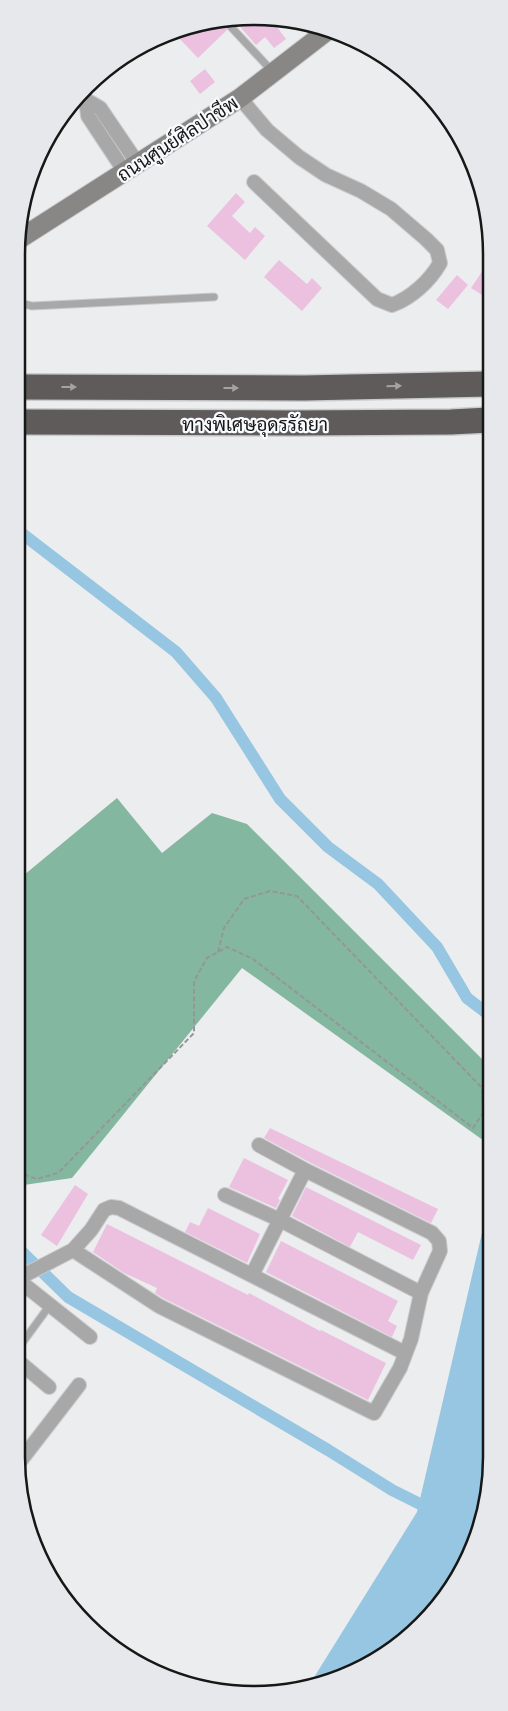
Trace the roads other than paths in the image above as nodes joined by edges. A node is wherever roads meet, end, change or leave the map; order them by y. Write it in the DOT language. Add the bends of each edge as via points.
graph roads {
  1 [pos="231,27"];
  2 [pos="321,35"];
  3 [pos="274,72"];
  4 [pos="240,98"];
  5 [pos="86,99"];
  6 [pos="84,100"];
  7 [pos="115,131"];
  8 [pos="103,139"];
  9 [pos="131,168"];
  10 [pos="254,182"];
  11 [pos="26,235"];
  12 [pos="214,297"];
  13 [pos="25,304"];
  14 [pos="483,384"];
  15 [pos="25,386"];
  16 [pos="483,420"];
  17 [pos="25,422"];
  18 [pos="450,422"];
  19 [pos="25,438"];
  20 [pos="260,1145"];
  21 [pos="305,1170"];
  22 [pos="225,1195"];
  23 [pos="280,1220"];
  24 [pos="73,1250"];
  25 [pos="25,1275"];
  26 [pos="252,1275"];
  27 [pos="25,1285"];
  28 [pos="421,1293"];
  29 [pos="50,1305"];
  30 [pos="90,1336"];
  31 [pos="25,1339"];
  32 [pos="405,1353"];
  33 [pos="25,1367"];
  34 [pos="79,1385"];
  35 [pos="49,1387"];
  36 [pos="25,1455"];
  1 -- 3 [label="lane"];
  2 -- 3 [label="main road, ถนนศูนย์ศิลปาชีพ"];
  3 -- 4 [label="main road, ถนนศูนย์ศิลปาชีพ"];
  4 -- 9 [label="main road, ถนนศูนย์ศิลปาชีพ"];
  4 -- 10 [label="street" via="268,130 299,157 391,209 436,250 440,264 433,276 402,301 392,305 377,299"];
  5 -- 7 [label="street" via="100,108"];
  6 -- 8 [label="street" via="88,116"];
  7 -- 8 [label="street"];
  7 -- 9 [label="street"];
  8 -- 9 [label="street"];
  9 -- 11 [label="main road, ถนนศูนย์ศิลปาชีพ"];
  12 -- 13 [label="lane"];
  15 -- 14 [label="highway, ทางพิเศษอุดรรัถยา, one-way" via="304,388"];
  16 -- 18 [label="highway, ทางพิเศษอุดรรัถยา"];
  17 -- 18 [label="highway, ทางพิเศษอุดรรัถยา"];
  18 -- 19 [label="highway" via="364,434 292,438"];
  20 -- 21 [label="street"];
  21 -- 23 [label="street"];
  21 -- 28 [label="street" via="432,1233 439,1241 440,1251"];
  22 -- 23 [label="street"];
  23 -- 26 [label="street"];
  23 -- 28 [label="street"];
  24 -- 25 [label="street"];
  24 -- 26 [label="street" via="104,1210 119,1208"];
  24 -- 32 [label="street" via="159,1306 374,1413"];
  26 -- 32 [label="street"];
  27 -- 29 [label="street"];
  28 -- 32 [label="street"];
  29 -- 30 [label="street"];
  29 -- 31 [label="lane"];
  33 -- 35 [label="street"];
  34 -- 36 [label="street"];
}
